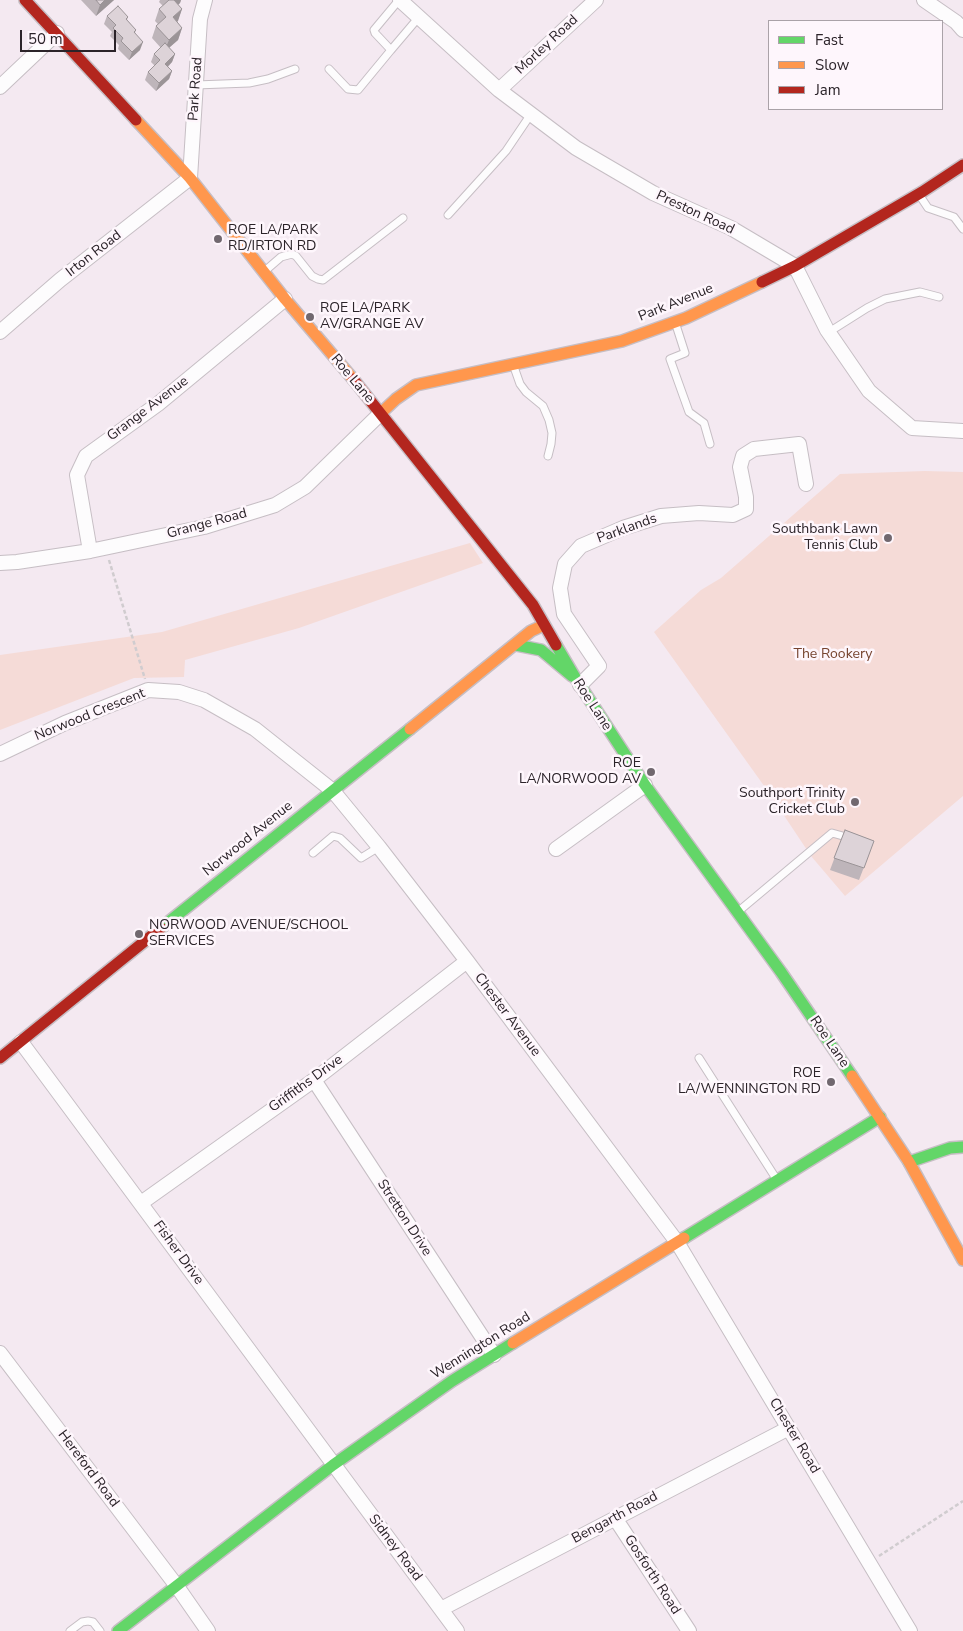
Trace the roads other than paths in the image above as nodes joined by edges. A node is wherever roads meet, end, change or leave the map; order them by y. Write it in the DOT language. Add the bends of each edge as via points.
graph roads {
  1 [pos="25,0"];
  2 [pos="204,0"];
  3 [pos="400,0"];
  4 [pos="596,0"];
  5 [pos="924,0"];
  6 [pos="419,17"];
  7 [pos="963,30"];
  8 [pos="57,33"];
  9 [pos="391,50"];
  10 [pos="295,69"];
  11 [pos="329,69"];
  12 [pos="196,85"];
  13 [pos="0,87"];
  14 [pos="499,90"];
  15 [pos="530,114"];
  16 [pos="963,165"];
  17 [pos="190,178"];
  18 [pos="918,194"];
  19 [pos="448,215"];
  20 [pos="403,218"];
  21 [pos="963,229"];
  22 [pos="795,266"];
  23 [pos="264,272"];
  24 [pos="938,297"];
  25 [pos="285,299"];
  26 [pos="675,322"];
  27 [pos="0,332"];
  28 [pos="829,332"];
  29 [pos="513,364"];
  30 [pos="380,413"];
  31 [pos="963,432"];
  32 [pos="710,444"];
  33 [pos="548,456"];
  34 [pos="806,484"];
  35 [pos="90,550"];
  36 [pos="0,563"];
  37 [pos="544,625"];
  38 [pos="516,644"];
  39 [pos="578,682"];
  40 [pos="0,754"];
  41 [pos="645,785"];
  42 [pos="333,791"];
  43 [pos="860,841"];
  44 [pos="379,847"];
  45 [pos="556,849"];
  46 [pos="313,853"];
  47 [pos="737,912"];
  48 [pos="467,961"];
  49 [pos="21,1042"];
  50 [pos="0,1058"];
  51 [pos="700,1058"];
  52 [pos="314,1080"];
  53 [pos="880,1117"];
  54 [pos="963,1147"];
  55 [pos="909,1162"];
  56 [pos="777,1180"];
  57 [pos="141,1203"];
  58 [pos="677,1242"];
  59 [pos="963,1260"];
  60 [pos="0,1353"];
  61 [pos="494,1355"];
  62 [pos="789,1428"];
  63 [pos="333,1465"];
  64 [pos="615,1518"];
  65 [pos="176,1585"];
  66 [pos="441,1609"];
  67 [pos="70,1631"];
  68 [pos="100,1631"];
  69 [pos="118,1631"];
  70 [pos="208,1631"];
  71 [pos="457,1631"];
  72 [pos="689,1631"];
  73 [pos="910,1631"];
  1 -- 8 [label="main road, Roe Lane"];
  2 -- 12 [label="street, Park Road"];
  3 -- 6 [label="street, Preston Road"];
  3 -- 9 [label="lane" via="374,30"];
  4 -- 14 [label="street, Morley Road"];
  5 -- 7 [label="street"];
  6 -- 9 [label="lane"];
  6 -- 14 [label="street, Preston Road"];
  8 -- 13 [label="street"];
  8 -- 17 [label="main road, Roe Lane"];
  9 -- 11 [label="lane" via="358,90 348,90"];
  10 -- 12 [label="lane" via="249,83"];
  12 -- 17 [label="street, Park Road"];
  14 -- 15 [label="street, Preston Road"];
  15 -- 19 [label="lane" via="506,151"];
  15 -- 22 [label="street, Preston Road" via="576,148 653,194 731,228"];
  16 -- 18 [label="main road, Park Avenue"];
  17 -- 23 [label="main road, Roe Lane"];
  17 -- 27 [label="street, Irton Road" via="60,280"];
  18 -- 21 [label="lane" via="928,208 954,217"];
  18 -- 22 [label="main road, Park Avenue"];
  20 -- 23 [label="lane" via="323,280 312,276 292,254 281,257"];
  22 -- 26 [label="main road, Park Avenue"];
  22 -- 28 [label="street"];
  23 -- 25 [label="main road, Roe Lane"];
  24 -- 28 [label="lane" via="920,292 885,299"];
  25 -- 30 [label="main road, Roe Lane"];
  25 -- 35 [label="street, Grange Avenue" via="158,404 86,456 77,475"];
  26 -- 29 [label="main road, Park Avenue" via="622,341"];
  26 -- 32 [label="lane" via="685,353 670,359 689,412 704,423"];
  28 -- 31 [label="street" via="869,391 912,428"];
  29 -- 30 [label="main road, Park Avenue" via="416,385"];
  29 -- 33 [label="lane" via="520,384 543,406 549,420 552,433"];
  30 -- 35 [label="street, Grange Road" via="305,487 275,505 204,527"];
  30 -- 37 [label="main road, Roe Lane" via="533,605"];
  34 -- 39 [label="street, Parklands" via="799,444 754,449 743,456 740,467 746,509 733,515 661,516 581,546 565,564 560,588 564,614 600,666"];
  35 -- 36 [label="street, Grange Road"];
  37 -- 38 [label="main road, Norwood Avenue"];
  37 -- 39 [label="main road, Roe Lane"];
  38 -- 39 [label="main road" via="541,650"];
  38 -- 42 [label="main road, Norwood Avenue"];
  39 -- 41 [label="main road, Roe Lane"];
  40 -- 42 [label="street, Norwood Crescent" via="65,723 148,690 178,692 204,700 255,729"];
  41 -- 45 [label="street"];
  41 -- 47 [label="main road, Roe Lane"];
  42 -- 44 [label="street, Chester Avenue"];
  42 -- 49 [label="main road, Norwood Avenue"];
  43 -- 47 [label="lane" via="832,833"];
  44 -- 46 [label="lane" via="361,858 340,838 333,836"];
  44 -- 48 [label="street, Chester Avenue"];
  47 -- 53 [label="main road, Roe Lane"];
  48 -- 52 [label="street, Griffiths Drive"];
  48 -- 58 [label="street, Chester Avenue"];
  49 -- 50 [label="main road, Norwood Avenue"];
  49 -- 57 [label="street, Fisher Drive"];
  51 -- 56 [label="lane"];
  52 -- 57 [label="street, Griffiths Drive"];
  52 -- 61 [label="street, Stretton Drive"];
  53 -- 55 [label="main road, Roe Lane"];
  53 -- 56 [label="main road, Wennington Road"];
  54 -- 55 [label="main road" via="950,1148"];
  55 -- 59 [label="main road, Roe Lane"];
  56 -- 58 [label="main road, Wennington Road"];
  57 -- 63 [label="street, Fisher Drive"];
  58 -- 61 [label="main road, Wennington Road"];
  58 -- 62 [label="street, Chester Road"];
  60 -- 65 [label="street, Hereford Road"];
  61 -- 63 [label="main road, Wennington Road"];
  62 -- 64 [label="street, Bengarth Road"];
  62 -- 73 [label="street, Chester Road"];
  63 -- 65 [label="main road, Wennington Road"];
  63 -- 66 [label="street, Sidney Road"];
  64 -- 66 [label="street, Bengarth Road"];
  64 -- 72 [label="street, Gosforth Road"];
  65 -- 69 [label="main road, Wennington Road"];
  65 -- 70 [label="street, Hereford Road"];
  66 -- 71 [label="street, Sidney Road"];
  67 -- 68 [label="lane" via="88,1621"];
}
